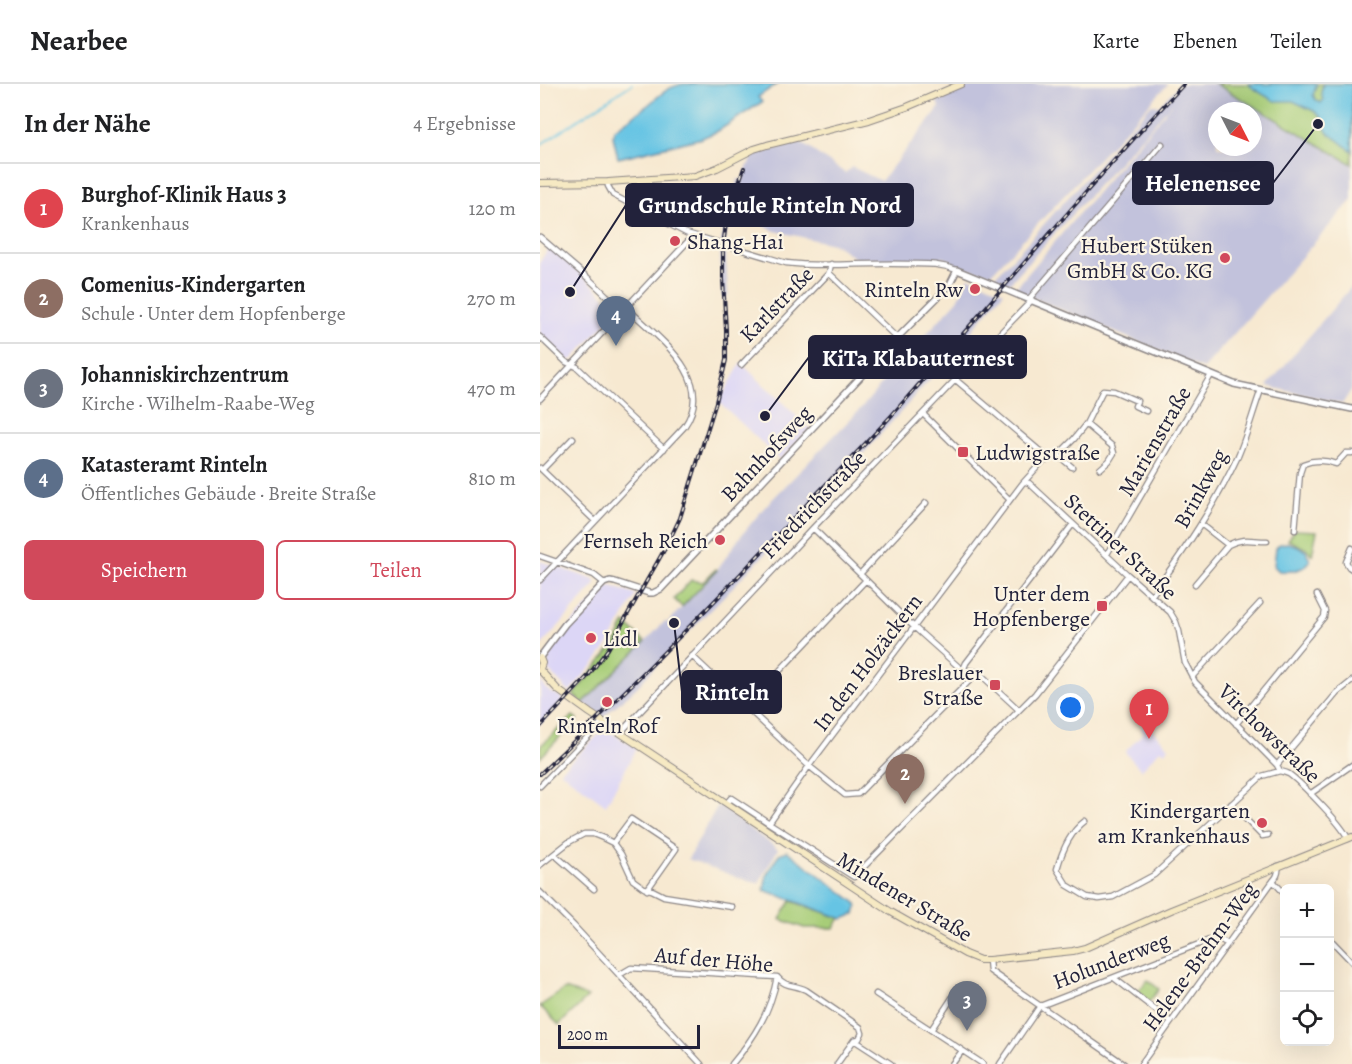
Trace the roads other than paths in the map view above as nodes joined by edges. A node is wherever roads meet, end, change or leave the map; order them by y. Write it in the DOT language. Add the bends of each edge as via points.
graph roads {
  1 [pos="962,84"];
  2 [pos="1162,144"];
  3 [pos="608,182"];
  4 [pos="540,183"];
  5 [pos="693,236"];
  6 [pos="540,237"];
  7 [pos="831,264"];
  8 [pos="957,270"];
  9 [pos="829,273"];
  10 [pos="1030,300"];
  11 [pos="625,309"];
  12 [pos="540,337"];
  13 [pos="897,338"];
  14 [pos="572,365"];
  15 [pos="741,365"];
  16 [pos="1211,375"];
  17 [pos="956,380"];
  18 [pos="1261,390"];
  19 [pos="540,399"];
  20 [pos="1352,409"];
  21 [pos="1146,411"];
  22 [pos="923,414"];
  23 [pos="1086,424"];
  24 [pos="573,438"];
  25 [pos="664,449"];
  26 [pos="1352,453"];
  27 [pos="1058,455"];
  28 [pos="1048,459"];
  29 [pos="1072,467"];
  30 [pos="541,469"];
  31 [pos="1100,469"];
  32 [pos="1026,482"];
  33 [pos="1010,500"];
  34 [pos="926,503"];
  35 [pos="595,521"];
  36 [pos="1073,524"];
  37 [pos="1201,524"];
  38 [pos="813,528"];
  39 [pos="1295,530"];
  40 [pos="1267,541"];
  41 [pos="1228,545"];
  42 [pos="1352,548"];
  43 [pos="1107,554"];
  44 [pos="540,556"];
  45 [pos="557,562"];
  46 [pos="1352,569"];
  47 [pos="860,574"];
  48 [pos="1128,575"];
  49 [pos="540,579"];
  50 [pos="866,580"];
  51 [pos="604,583"];
  52 [pos="1196,584"];
  53 [pos="1152,595"];
  54 [pos="1317,595"];
  55 [pos="1260,603"];
  56 [pos="914,627"];
  57 [pos="692,656"];
  58 [pos="540,658"];
  59 [pos="540,670"];
  60 [pos="963,670"];
  61 [pos="978,672"];
  62 [pos="1192,677"];
  63 [pos="1352,681"];
  64 [pos="746,706"];
  65 [pos="1019,710"];
  66 [pos="603,721"];
  67 [pos="1236,724"];
  68 [pos="621,732"];
  69 [pos="1277,765"];
  70 [pos="809,766"];
  71 [pos="1352,767"];
  72 [pos="1280,771"];
  73 [pos="540,786"];
  74 [pos="1310,794"];
  75 [pos="727,803"];
  76 [pos="1231,804"];
  77 [pos="1085,821"];
  78 [pos="770,823"];
  79 [pos="1269,835"];
  80 [pos="1350,838"];
  81 [pos="614,843"];
  82 [pos="554,854"];
  83 [pos="540,865"];
  84 [pos="1278,867"];
  85 [pos="1274,881"];
  86 [pos="1280,888"];
  87 [pos="594,889"];
  88 [pos="647,890"];
  89 [pos="540,892"];
  90 [pos="732,907"];
  91 [pos="1228,944"];
  92 [pos="1334,944"];
  93 [pos="989,960"];
  94 [pos="1352,962"];
  95 [pos="619,975"];
  96 [pos="777,977"];
  97 [pos="1114,978"];
  98 [pos="876,993"];
  99 [pos="962,997"];
  100 [pos="1040,1006"];
  101 [pos="1171,1022"];
  102 [pos="931,1030"];
  103 [pos="854,1040"];
  104 [pos="963,1051"];
  105 [pos="701,1064"];
  106 [pos="732,1064"];
  107 [pos="837,1064"];
  108 [pos="891,1064"];
  109 [pos="952,1064"];
  110 [pos="982,1064"];
  111 [pos="1000,1064"];
  112 [pos="1124,1064"];
  113 [pos="1141,1064"];
  1 -- 3 [label="main road" via="868,120 767,145 700,175"];
  2 -- 10 [label="street, Friedrichstraße"];
  3 -- 4 [label="main road"];
  3 -- 5 [label="street" via="613,195"];
  5 -- 7 [label="street" via="786,263"];
  5 -- 11 [label="street"];
  6 -- 11 [label="street"];
  7 -- 8 [label="street" via="941,264"];
  7 -- 9 [label="street, Karlstraße"];
  8 -- 10 [label="street"];
  8 -- 13 [label="street, Bahnhofsweg" via="949,286"];
  9 -- 13 [label="street"];
  9 -- 15 [label="street, Karlstraße"];
  10 -- 16 [label="street"];
  10 -- 17 [label="street, Friedrichstraße"];
  11 -- 14 [label="street"];
  11 -- 25 [label="street" via="673,352 692,382 691,415"];
  12 -- 14 [label="street"];
  13 -- 51 [label="street, Bahnhofsweg" via="657,592"];
  14 -- 19 [label="street"];
  14 -- 25 [label="street"];
  16 -- 18 [label="street"];
  16 -- 43 [label="street, Marienstraße"];
  17 -- 22 [label="street, Friedrichstraße"];
  17 -- 28 [label="street"];
  18 -- 20 [label="street"];
  18 -- 37 [label="street, Brinkweg" via="1239,453"];
  21 -- 23 [label="street" via="1135,406 1137,401 1103,390"];
  22 -- 33 [label="street"];
  22 -- 38 [label="street, Friedrichstraße"];
  23 -- 27 [label="street"];
  23 -- 31 [label="street" via="1112,446 1109,461"];
  24 -- 30 [label="street"];
  25 -- 35 [label="street"];
  26 -- 39 [label="street" via="1346,453 1336,464 1303,464"];
  27 -- 28 [label="street"];
  27 -- 29 [label="street"];
  28 -- 32 [label="street, In den Holzäckern"];
  30 -- 35 [label="street"];
  32 -- 33 [label="street, In den Holzäckern"];
  32 -- 36 [label="street, Stettiner Straße"];
  33 -- 56 [label="street, In den Holzäckern"];
  34 -- 47 [label="street"];
  35 -- 45 [label="street"];
  36 -- 43 [label="street, Stettiner Straße"];
  36 -- 60 [label="street"];
  37 -- 41 [label="street"];
  37 -- 53 [label="street, Brinkweg"];
  38 -- 47 [label="street"];
  38 -- 57 [label="street, Friedrichstraße"];
  40 -- 41 [label="street" via="1244,539"];
  41 -- 52 [label="street"];
  42 -- 46 [label="street" via="1346,562"];
  43 -- 48 [label="street, Stettiner Straße"];
  44 -- 45 [label="street"];
  45 -- 49 [label="street"];
  45 -- 51 [label="street" via="594,575"];
  47 -- 50 [label="street"];
  48 -- 53 [label="street, Stettiner Straße"];
  48 -- 65 [label="street"];
  50 -- 56 [label="street"];
  50 -- 64 [label="street"];
  51 -- 58 [label="street"];
  53 -- 62 [label="street, Stettiner Straße" via="1176,622"];
  54 -- 67 [label="street" via="1324,617"];
  55 -- 62 [label="street"];
  56 -- 60 [label="street"];
  56 -- 70 [label="street, In den Holzäckern"];
  57 -- 64 [label="street"];
  57 -- 68 [label="street, Friedrichstraße"];
  58 -- 59 [label="main road"];
  59 -- 66 [label="main road, Mindener Straße" via="563,693"];
  60 -- 61 [label="street"];
  61 -- 65 [label="street"];
  61 -- 70 [label="street" via="858,794 845,795"];
  62 -- 67 [label="street, Virchowstraße"];
  63 -- 69 [label="street" via="1337,693"];
  64 -- 70 [label="street"];
  65 -- 78 [label="street" via="854,877"];
  66 -- 68 [label="main road, Mindener Straße"];
  66 -- 73 [label="street"];
  67 -- 69 [label="street, Virchowstraße"];
  68 -- 75 [label="main road, Mindener Straße"];
  69 -- 72 [label="street, Virchowstraße"];
  70 -- 78 [label="street, In den Holzäckern"];
  71 -- 74 [label="street"];
  72 -- 74 [label="street, Virchowstraße"];
  72 -- 76 [label="street" via="1262,776"];
  74 -- 80 [label="street, Virchowstraße"];
  75 -- 78 [label="street" via="731,798"];
  75 -- 93 [label="main road, Mindener Straße" via="896,915 965,954"];
  76 -- 77 [label="street" via="1155,875 1113,897 1099,899 1067,885 1057,868 1062,850"];
  76 -- 79 [label="street" via="1262,836"];
  80 -- 84 [label="main road, Mindener Straße"];
  81 -- 82 [label="street" via="584,834"];
  81 -- 88 [label="street" via="633,880"];
  81 -- 88 [label="street" via="631,819 676,849"];
  82 -- 83 [label="street"];
  82 -- 87 [label="street"];
  84 -- 85 [label="street, Helene-Brehm-Weg"];
  84 -- 93 [label="main road, Mindener Straße" via="1085,948"];
  85 -- 86 [label="street"];
  85 -- 91 [label="street, Helene-Brehm-Weg"];
  88 -- 90 [label="street"];
  89 -- 95 [label="street"];
  91 -- 97 [label="street, Holunderweg" via="1212,939"];
  91 -- 101 [label="street, Helene-Brehm-Weg"];
  92 -- 94 [label="street"];
  93 -- 100 [label="street" via="990,971"];
  95 -- 96 [label="street, Auf der Höhe" via="631,968"];
  95 -- 105 [label="street"];
  96 -- 103 [label="street, Auf der Höhe" via="782,983 806,990 860,1027 862,1033"];
  96 -- 106 [label="street" via="769,1008"];
  97 -- 100 [label="street, Holunderweg"];
  97 -- 101 [label="street"];
  98 -- 102 [label="street"];
  99 -- 102 [label="street" via="954,995"];
  100 -- 111 [label="street"];
  100 -- 112 [label="street"];
  101 -- 113 [label="street, Helene-Brehm-Weg"];
  102 -- 104 [label="street"];
  103 -- 107 [label="street"];
  103 -- 108 [label="street"];
  104 -- 109 [label="street"];
  104 -- 110 [label="street"];
}
